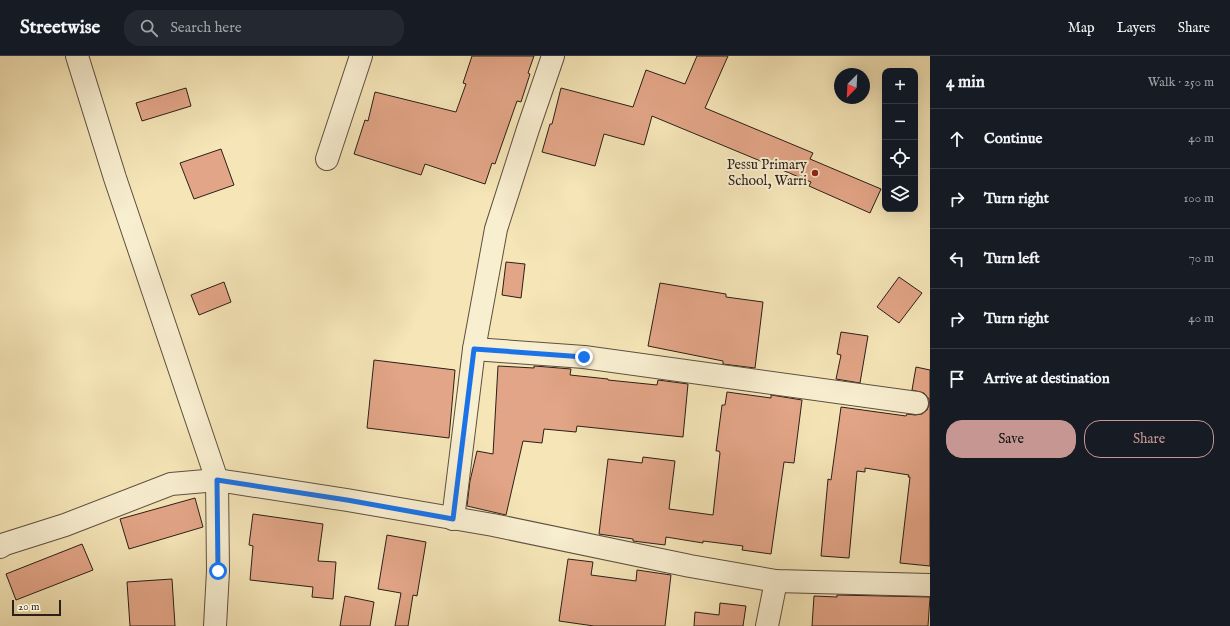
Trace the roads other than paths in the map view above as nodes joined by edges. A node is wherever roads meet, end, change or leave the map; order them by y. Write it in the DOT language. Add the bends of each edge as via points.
graph roads {
  1 [pos="77,56"];
  2 [pos="361,56"];
  3 [pos="553,56"];
  4 [pos="327,159"];
  5 [pos="474,349"];
  6 [pos="917,403"];
  7 [pos="217,480"];
  8 [pos="453,519"];
  9 [pos="0,547"];
  10 [pos="776,580"];
  11 [pos="930,585"];
  12 [pos="215,626"];
  13 [pos="767,626"];
  1 -- 7 [label="street" via="115,178"];
  2 -- 4 [label="street"];
  3 -- 5 [label="street" via="496,229"];
  5 -- 6 [label="street" via="584,357"];
  5 -- 8 [label="street"];
  7 -- 8 [label="street"];
  7 -- 9 [label="street" via="171,484"];
  7 -- 12 [label="street" via="218,571"];
  8 -- 10 [label="street" via="690,566"];
  10 -- 11 [label="street"];
  10 -- 13 [label="street"];
}
